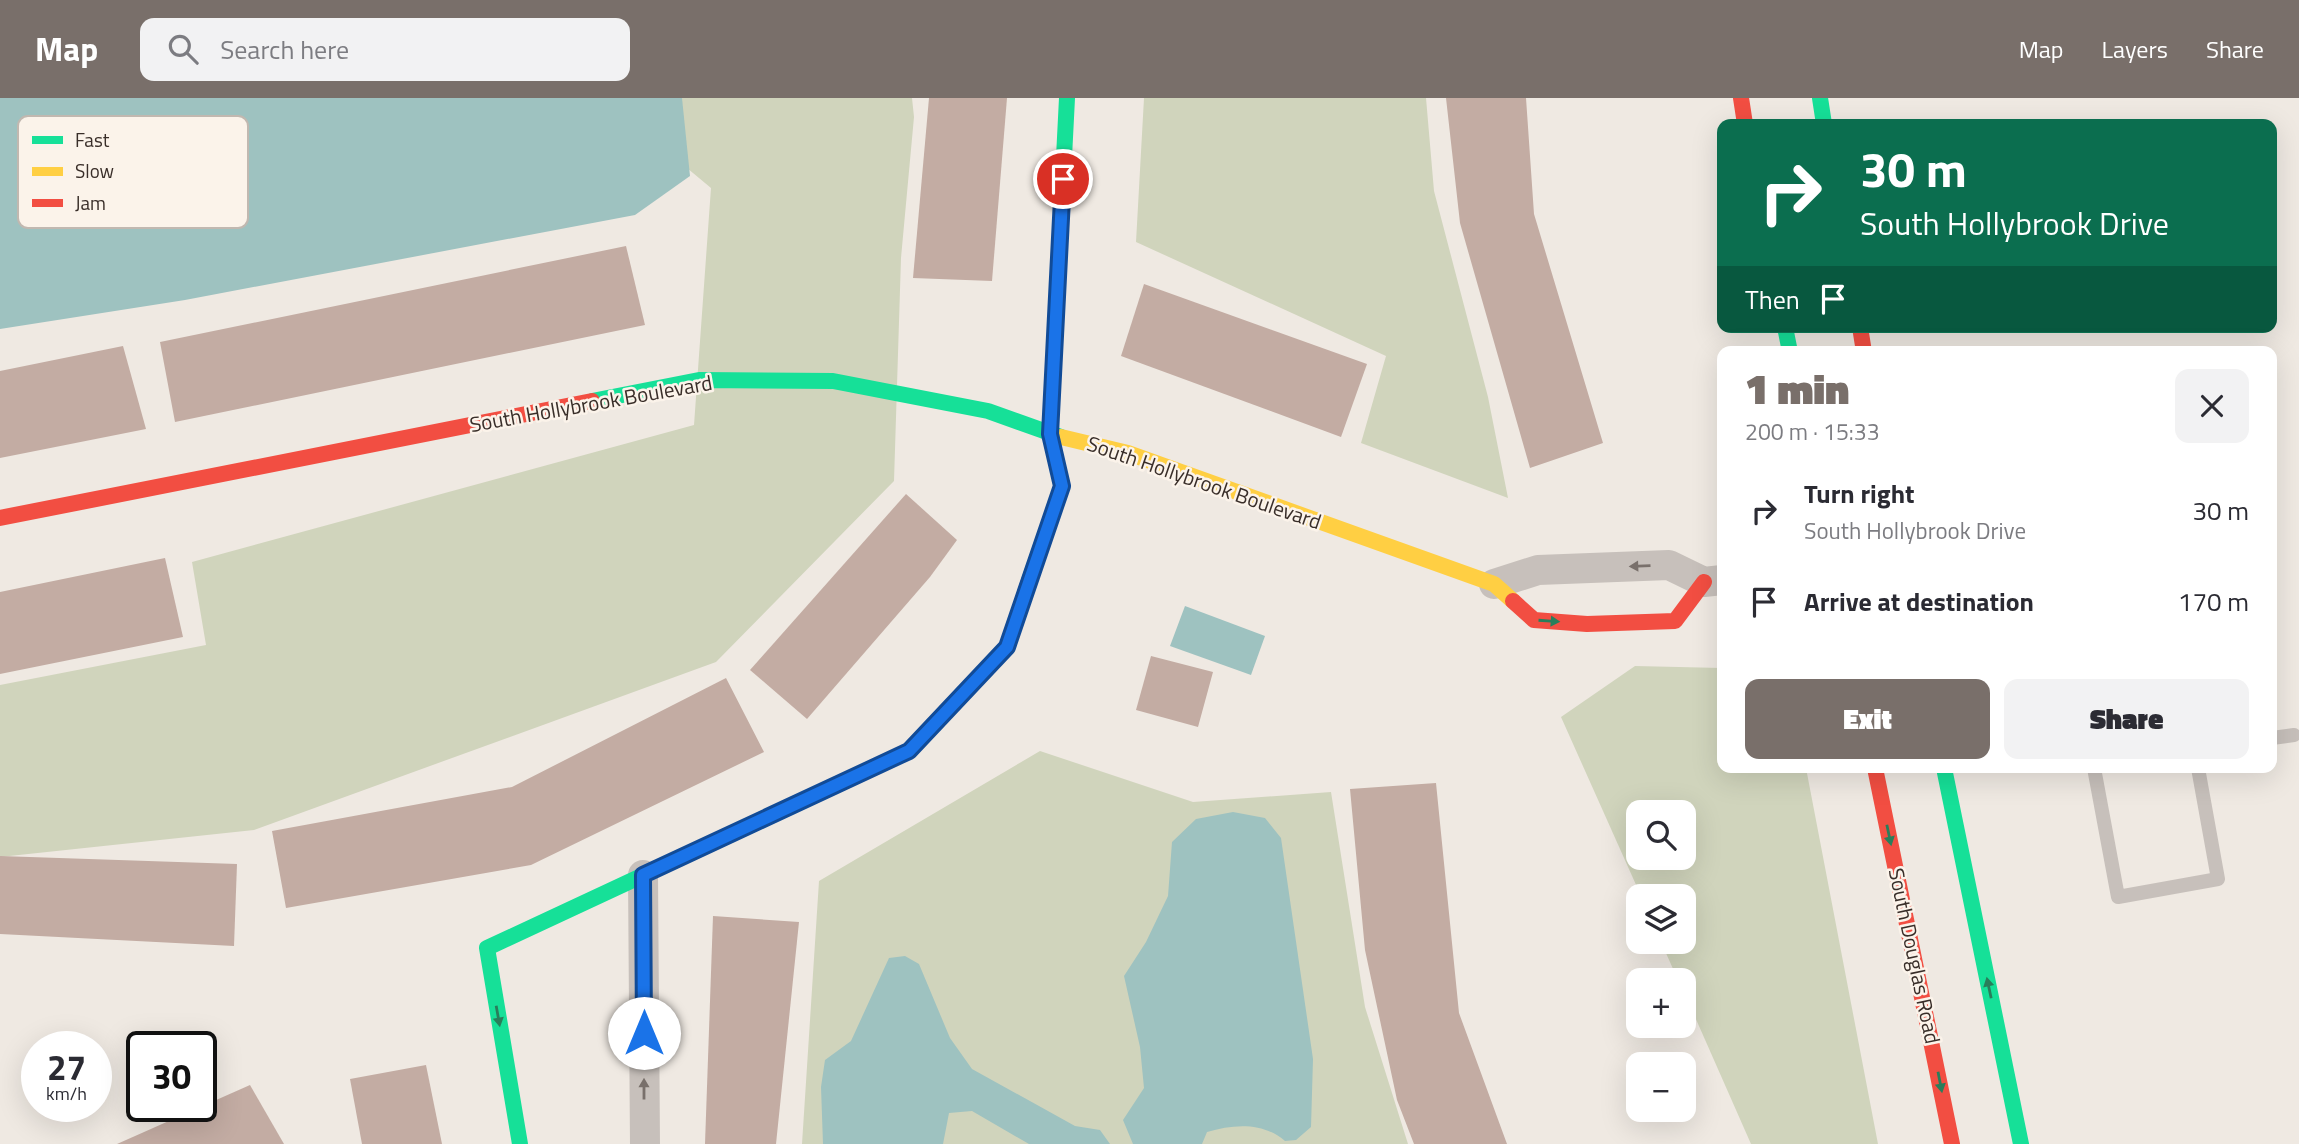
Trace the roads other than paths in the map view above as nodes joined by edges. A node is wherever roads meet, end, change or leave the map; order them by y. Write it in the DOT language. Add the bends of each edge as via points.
graph roads {
  1 [pos="1067,98"];
  2 [pos="1741,98"];
  3 [pos="1820,98"];
  4 [pos="1744,119"];
  5 [pos="1823,119"];
  6 [pos="1050,434"];
  7 [pos="0,518"];
  8 [pos="1713,581"];
  9 [pos="1494,584"];
  10 [pos="2294,734"];
  11 [pos="2277,737"];
  12 [pos="1876,773"];
  13 [pos="1945,773"];
  14 [pos="2095,773"];
  15 [pos="2199,773"];
  16 [pos="643,875"];
  17 [pos="520,1144"];
  18 [pos="645,1144"];
  19 [pos="1952,1144"];
  20 [pos="2021,1144"];
  1 -- 6 [label="street"];
  2 -- 4 [label="street"];
  3 -- 5 [label="street"];
  6 -- 7 [label="street, South Hollybrook Boulevard" via="988,411 833,381 699,380"];
  6 -- 9 [label="street, South Hollybrook Boulevard" via="1128,453"];
  6 -- 16 [label="street" via="1062,486 1007,647 909,751"];
  8 -- 9 [label="street, South Hollybrook Boulevard, one-way" via="1669,565 1538,570"];
  9 -- 8 [label="street, South Hollybrook Boulevard, one-way" via="1534,620 1587,624 1675,621"];
  10 -- 11 [label="lane"];
  12 -- 19 [label="street, South Douglas Road, one-way"];
  20 -- 13 [label="street, one-way"];
  14 -- 15 [label="lane" via="2118,897 2218,878"];
  16 -- 17 [label="street, one-way" via="487,948"];
  18 -- 16 [label="street, one-way"];
}
